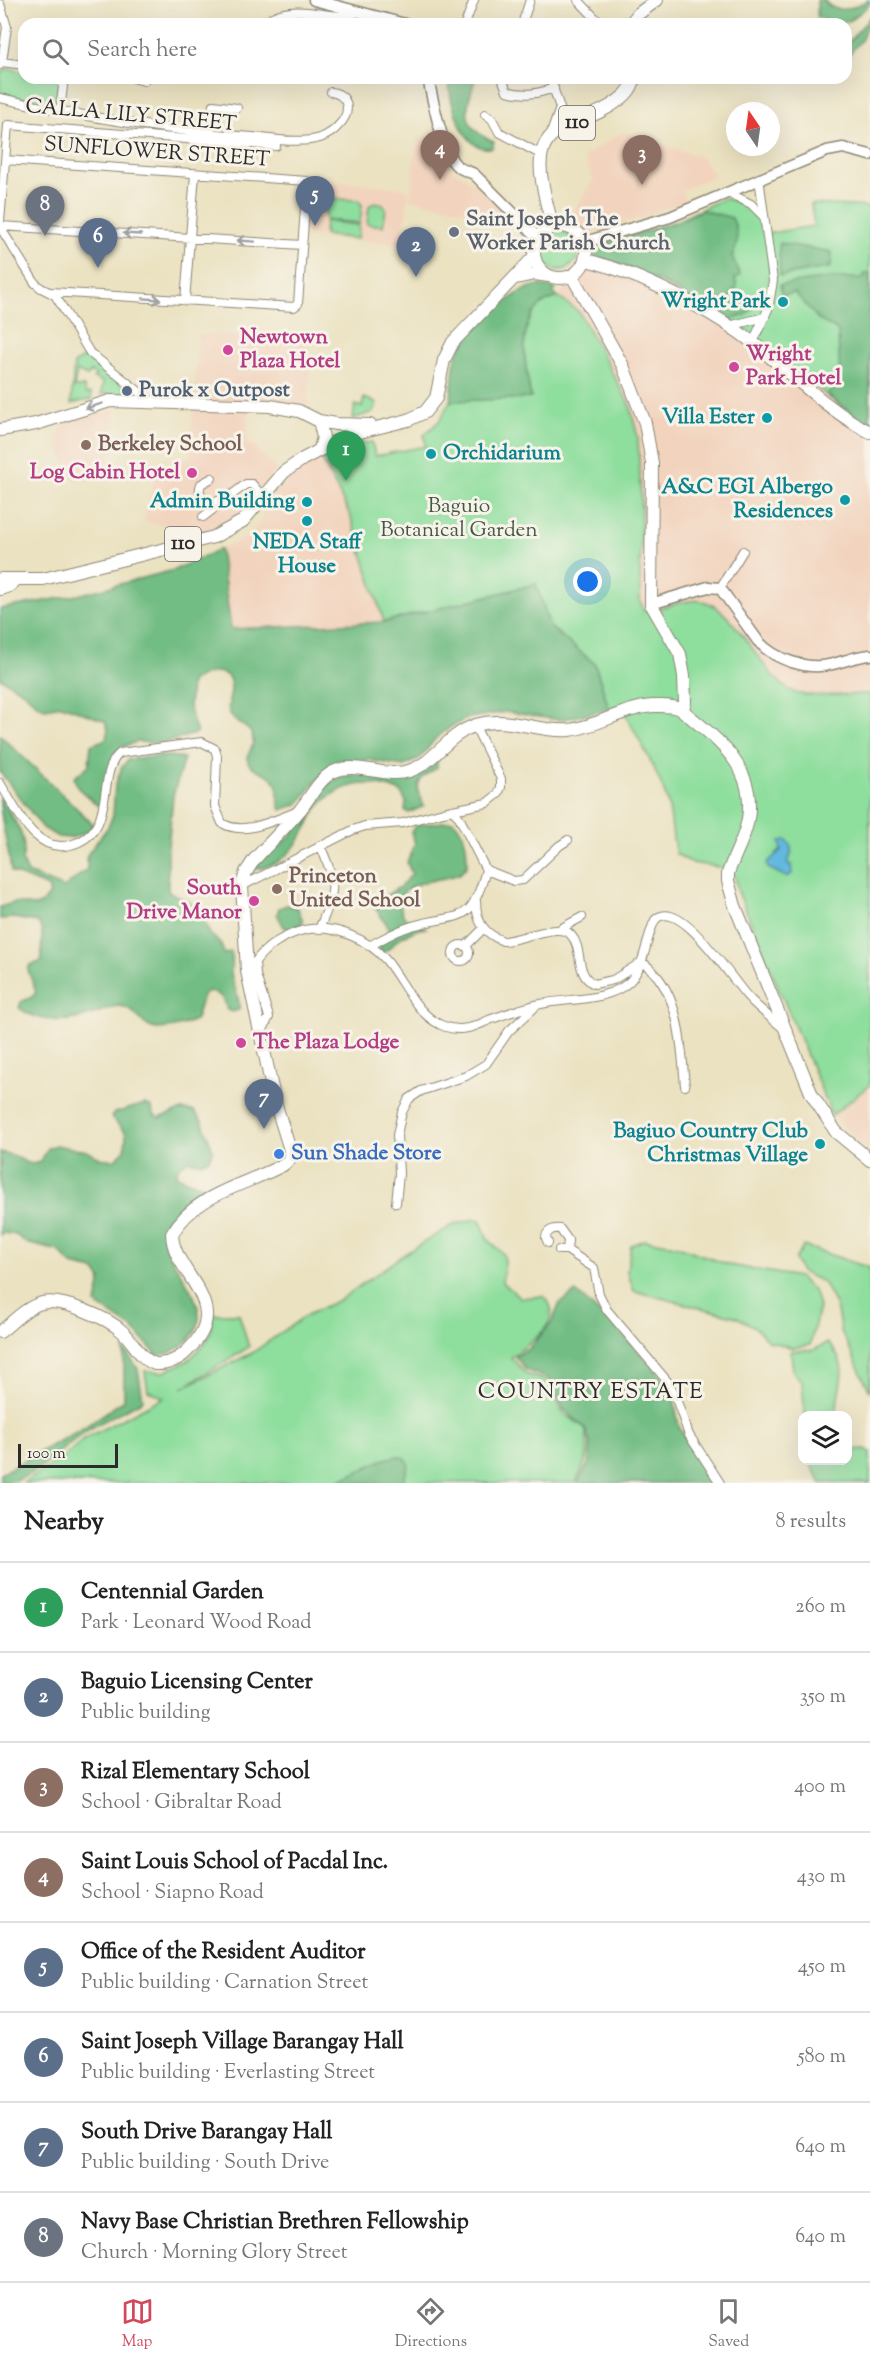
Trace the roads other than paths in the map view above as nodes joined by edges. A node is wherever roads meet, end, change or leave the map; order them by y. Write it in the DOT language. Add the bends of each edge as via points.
graph roads {
  1 [pos="314,0"];
  2 [pos="474,0"];
  3 [pos="531,0"];
  4 [pos="578,0"];
  5 [pos="657,0"];
  6 [pos="0,4"];
  7 [pos="361,11"];
  8 [pos="273,17"];
  9 [pos="385,18"];
  10 [pos="467,18"];
  11 [pos="524,18"];
  12 [pos="595,18"];
  13 [pos="633,18"];
  14 [pos="1,64"];
  15 [pos="18,64"];
  16 [pos="63,84"];
  17 [pos="430,84"];
  18 [pos="504,84"];
  19 [pos="552,84"];
  20 [pos="631,84"];
  21 [pos="554,88"];
  22 [pos="331,92"];
  23 [pos="0,98"];
  24 [pos="237,108"];
  25 [pos="60,111"];
  26 [pos="485,114"];
  27 [pos="208,134"];
  28 [pos="550,136"];
  29 [pos="276,146"];
  30 [pos="540,154"];
  31 [pos="870,155"];
  32 [pos="4,160"];
  33 [pos="195,174"];
  34 [pos="759,178"];
  35 [pos="727,192"];
  36 [pos="764,218"];
  37 [pos="0,222"];
  38 [pos="554,226"];
  39 [pos="0,227"];
  40 [pos="191,237"];
  41 [pos="538,238"];
  42 [pos="585,242"];
  43 [pos="302,245"];
  44 [pos="534,257"];
  45 [pos="586,260"];
  46 [pos="549,276"];
  47 [pos="572,276"];
  48 [pos="516,278"];
  49 [pos="51,292"];
  50 [pos="185,301"];
  51 [pos="765,316"];
  52 [pos="729,326"];
  53 [pos="753,342"];
  54 [pos="152,402"];
  55 [pos="319,421"];
  56 [pos="381,427"];
  57 [pos="0,429"];
  58 [pos="870,432"];
  59 [pos="320,449"];
  60 [pos="212,478"];
  61 [pos="263,497"];
  62 [pos="224,500"];
  63 [pos="203,517"];
  64 [pos="743,551"];
  65 [pos="0,579"];
  66 [pos="16,580"];
  67 [pos="720,588"];
  68 [pos="0,589"];
  69 [pos="651,604"];
  70 [pos="870,656"];
  71 [pos="680,706"];
  72 [pos="475,726"];
  73 [pos="0,783"];
  74 [pos="299,811"];
  75 [pos="457,812"];
  76 [pos="568,840"];
  77 [pos="320,845"];
  78 [pos="486,870"];
  79 [pos="242,886"];
  80 [pos="476,900"];
  81 [pos="466,914"];
  82 [pos="582,917"];
  83 [pos="481,925"];
  84 [pos="320,928"];
  85 [pos="560,929"];
  86 [pos="369,946"];
  87 [pos="466,946"];
  88 [pos="642,962"];
  89 [pos="538,1004"];
  90 [pos="779,1023"];
  91 [pos="261,1034"];
  92 [pos="685,1086"];
  93 [pos="870,1160"];
  94 [pos="396,1203"];
  95 [pos="549,1243"];
  96 [pos="0,1332"];
  97 [pos="720,1483"];
  1 -- 7 [label="street"];
  2 -- 10 [label="street"];
  3 -- 11 [label="street"];
  4 -- 12 [label="street"];
  5 -- 13 [label="main road"];
  6 -- 14 [label="street" via="7,27"];
  7 -- 8 [label="street" via="340,16 298,10"];
  7 -- 9 [label="street"];
  14 -- 15 [label="street"];
  16 -- 25 [label="street"];
  17 -- 41 [label="street" via="451,159 474,174"];
  18 -- 21 [label="street" via="507,91 520,95"];
  19 -- 21 [label="street"];
  20 -- 28 [label="main road, 110" via="626,94 606,110"];
  21 -- 28 [label="street" via="560,108"];
  22 -- 27 [label="street" via="343,98 348,112 334,131 320,138 303,141"];
  23 -- 25 [label="street"];
  24 -- 27 [label="street" via="213,105"];
  25 -- 27 [label="street" via="128,125"];
  26 -- 30 [label="street" via="499,132"];
  28 -- 30 [label="main road, 110"];
  29 -- 32 [label="street, CALLA LILY STREET" via="8,124"];
  30 -- 38 [label="main road, 110"];
  31 -- 34 [label="street" via="834,149"];
  32 -- 33 [label="street, SUNFLOWER STREET"];
  32 -- 37 [label="street, CALLA LILY STREET"];
  33 -- 40 [label="street"];
  33 -- 43 [label="street, SUNFLOWER STREET" via="308,181"];
  34 -- 35 [label="street"];
  34 -- 36 [label="street"];
  35 -- 36 [label="street" via="751,204"];
  35 -- 42 [label="street" via="670,217"];
  36 -- 51 [label="street" via="773,281"];
  38 -- 41 [label="main road"];
  38 -- 42 [label="main road" via="576,230"];
  40 -- 39 [label="street, one-way"];
  39 -- 49 [label="street" via="35,283"];
  43 -- 40 [label="street, one-way"];
  40 -- 50 [label="street"];
  41 -- 44 [label="main road, 110"];
  42 -- 45 [label="main road"];
  43 -- 50 [label="street" via="298,304 289,308"];
  44 -- 46 [label="main road"];
  44 -- 48 [label="main road, 110"];
  45 -- 47 [label="main road"];
  45 -- 52 [label="main road" via="631,275"];
  46 -- 47 [label="main road"];
  46 -- 48 [label="main road"];
  47 -- 69 [label="main road" via="623,366 645,423 652,463"];
  48 -- 56 [label="main road, 110" via="453,342 431,406 417,417"];
  49 -- 50 [label="street, one-way"];
  49 -- 54 [label="street" via="90,353"];
  51 -- 52 [label="street"];
  51 -- 53 [label="street"];
  52 -- 53 [label="main road"];
  53 -- 58 [label="main road" via="841,414"];
  54 -- 55 [label="main road" via="270,406 299,411"];
  54 -- 57 [label="main road, one-way" via="110,401 36,424"];
  55 -- 56 [label="main road"];
  55 -- 59 [label="main road" via="323,437"];
  56 -- 59 [label="main road, 110"];
  59 -- 61 [label="main road, 110" via="284,472"];
  60 -- 62 [label="street" via="201,484 200,495 210,502"];
  61 -- 62 [label="street" via="249,483"];
  61 -- 66 [label="main road, 110" via="243,521 214,537 43,579"];
  62 -- 63 [label="street"];
  64 -- 67 [label="street"];
  65 -- 66 [label="main road, 110"];
  66 -- 68 [label="main road"];
  67 -- 69 [label="street" via="708,587"];
  67 -- 70 [label="street" via="765,648 780,657 823,666"];
  69 -- 71 [label="main road" via="681,654 684,676"];
  71 -- 72 [label="main road" via="632,708 568,730 510,722"];
  71 -- 90 [label="main road" via="727,750 745,780 750,807 728,881"];
  72 -- 74 [label="main road" via="451,738 412,770 392,774 348,768 335,771"];
  72 -- 75 [label="street" via="498,771 501,787 487,803"];
  73 -- 74 [label="street" via="37,838 54,846 73,844 89,835 100,821 112,763 120,753 202,742 215,749 217,756 215,806 222,823 233,829 248,828"];
  74 -- 79 [label="main road" via="249,866"];
  75 -- 77 [label="street" via="365,826"];
  75 -- 78 [label="street"];
  76 -- 78 [label="street" via="523,880 514,881"];
  77 -- 79 [label="street"];
  77 -- 84 [label="street" via="333,886"];
  78 -- 80 [label="street"];
  79 -- 91 [label="main road" via="247,971"];
  80 -- 81 [label="street"];
  80 -- 83 [label="street"];
  81 -- 83 [label="street"];
  81 -- 86 [label="street" via="412,926"];
  82 -- 85 [label="street"];
  83 -- 85 [label="street" via="494,937 508,941"];
  83 -- 87 [label="street"];
  84 -- 86 [label="street" via="348,934"];
  84 -- 91 [label="street" via="283,938 255,962 269,1017"];
  85 -- 88 [label="street" via="573,937 583,974 594,984 613,980"];
  86 -- 89 [label="street" via="386,960 423,1013 445,1027 472,1028"];
  88 -- 89 [label="street" via="630,981 614,991"];
  88 -- 90 [label="street" via="655,920 663,914 672,915 693,930 747,997"];
  88 -- 92 [label="street" via="661,978 671,1000"];
  89 -- 94 [label="street" via="509,1031 486,1064 409,1099 397,1135"];
  90 -- 93 [label="main road" via="822,1113 836,1132"];
  91 -- 96 [label="main road" via="275,1102 291,1153 283,1165 204,1203 183,1219 172,1234 202,1297 205,1322 198,1340 177,1359 155,1364 106,1320 80,1308 48,1303 31,1308"];
  95 -- 97 [label="street" via="548,1232 560,1229 568,1239 563,1250 594,1268 607,1310 668,1382 689,1435"];
}
